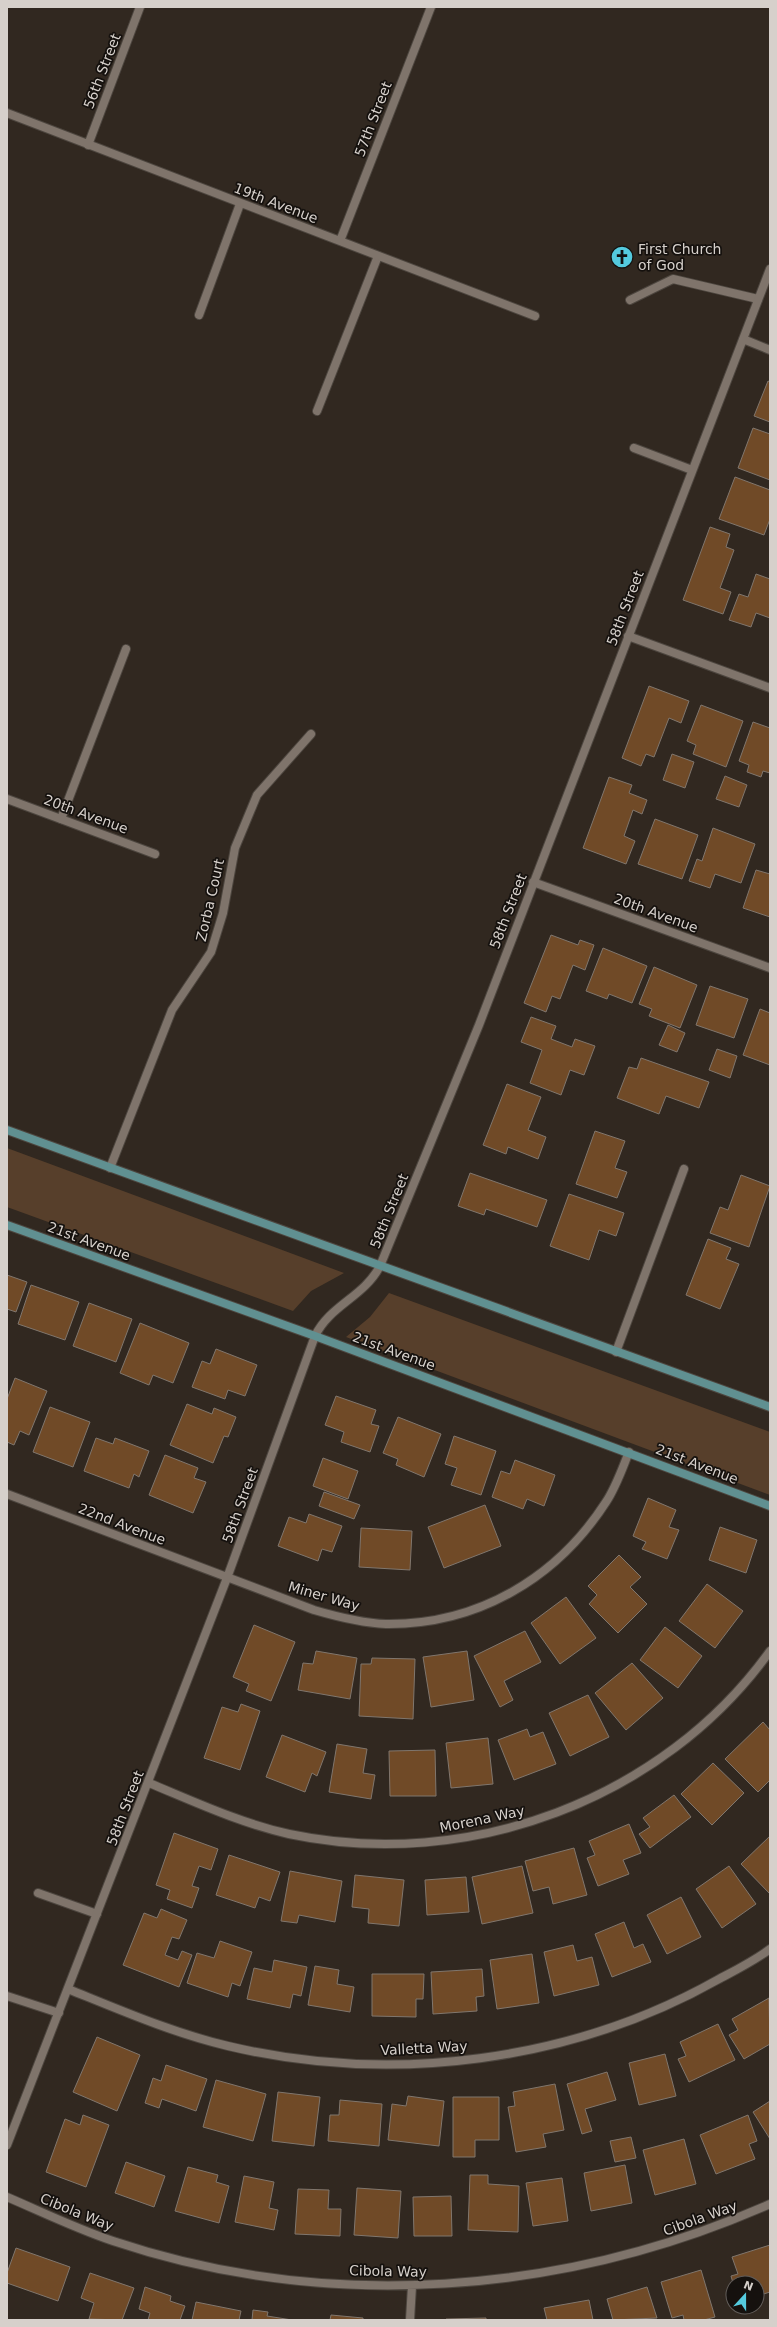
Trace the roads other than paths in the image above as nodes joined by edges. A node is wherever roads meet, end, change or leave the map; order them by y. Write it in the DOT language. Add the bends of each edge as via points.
graph roads {
  1 [pos="140,7"];
  2 [pos="431,7"];
  3 [pos="7,113"];
  4 [pos="88,145"];
  5 [pos="240,204"];
  6 [pos="340,241"];
  7 [pos="378,256"];
  8 [pos="770,269"];
  9 [pos="758,299"];
  10 [pos="630,300"];
  11 [pos="199,315"];
  12 [pos="535,316"];
  13 [pos="743,339"];
  14 [pos="770,350"];
  15 [pos="317,411"];
  16 [pos="634,448"];
  17 [pos="692,470"];
  18 [pos="628,636"];
  19 [pos="126,649"];
  20 [pos="770,688"];
  21 [pos="311,734"];
  22 [pos="7,799"];
  23 [pos="61,819"];
  24 [pos="156,854"];
  25 [pos="533,882"];
  26 [pos="770,968"];
  27 [pos="7,1130"];
  28 [pos="110,1168"];
  29 [pos="684,1169"];
  30 [pos="7,1225"];
  31 [pos="380,1266"];
  32 [pos="315,1336"];
  33 [pos="616,1352"];
  34 [pos="770,1407"];
  35 [pos="629,1452"];
  36 [pos="7,1494"];
  37 [pos="770,1506"];
  38 [pos="227,1578"];
  39 [pos="770,1651"];
  40 [pos="149,1783"];
  41 [pos="38,1893"];
  42 [pos="97,1914"];
  43 [pos="770,1949"];
  44 [pos="68,1989"];
  45 [pos="7,1996"];
  46 [pos="59,2013"];
  47 [pos="7,2145"];
  48 [pos="7,2197"];
  49 [pos="770,2204"];
  50 [pos="412,2286"];
  51 [pos="410,2320"];
  1 -- 4 [label="street, 56th Street"];
  2 -- 6 [label="street, 57th Street"];
  3 -- 4 [label="street, 19th Avenue"];
  4 -- 5 [label="street, 19th Avenue"];
  5 -- 6 [label="street, 19th Avenue"];
  5 -- 11 [label="street"];
  6 -- 7 [label="street, 19th Avenue"];
  7 -- 12 [label="street, 19th Avenue"];
  7 -- 15 [label="street"];
  8 -- 9 [label="street, 58th Street"];
  9 -- 10 [label="street" via="673,279"];
  9 -- 13 [label="street, 58th Street"];
  13 -- 14 [label="street"];
  13 -- 17 [label="street, 58th Street"];
  16 -- 17 [label="street"];
  17 -- 18 [label="street, 58th Street"];
  18 -- 20 [label="street"];
  18 -- 25 [label="street, 58th Street"];
  19 -- 23 [label="street"];
  21 -- 28 [label="street, Zorba Court" via="256,795 235,848 223,913 211,952 172,1010"];
  22 -- 23 [label="street, 20th Avenue"];
  23 -- 24 [label="street, 20th Avenue"];
  25 -- 26 [label="street, 20th Avenue"];
  25 -- 31 [label="street, 58th Street" via="479,1025"];
  27 -- 28 [label="street"];
  28 -- 31 [label="street"];
  29 -- 33 [label="street"];
  30 -- 32 [label="street, 21st Avenue"];
  31 -- 32 [label="street, 58th Street" via="368,1286 325,1319"];
  31 -- 33 [label="street"];
  32 -- 35 [label="street, 21st Avenue"];
  32 -- 38 [label="street, 58th Street"];
  33 -- 34 [label="street"];
  35 -- 37 [label="street, 21st Avenue"];
  35 -- 38 [label="street, Miner Way" via="607,1501 585,1532 565,1554 539,1577 482,1607 453,1616 419,1622 385,1624 348,1619 314,1610"];
  36 -- 38 [label="street, 22nd Avenue"];
  38 -- 40 [label="street, 58th Street"];
  39 -- 40 [label="street, Morena Way" via="723,1707 686,1740 639,1774 589,1800 510,1829 461,1839 429,1842 338,1842 289,1834 235,1818"];
  40 -- 42 [label="street, 58th Street"];
  41 -- 42 [label="street"];
  42 -- 44 [label="street, 58th Street"];
  43 -- 44 [label="street, Valletta Way" via="697,1992 642,2016 585,2036 519,2052 467,2060 406,2064 347,2063 294,2058 228,2046 164,2028"];
  44 -- 46 [label="street, 58th Street"];
  45 -- 46 [label="street"];
  46 -- 47 [label="street, 58th Street"];
  48 -- 50 [label="street, Cibola Way" via="112,2241 173,2258 251,2274 329,2284"];
  49 -- 50 [label="street, Cibola Way" via="732,2221 658,2247 597,2263 519,2277"];
  50 -- 51 [label="street"];
}
